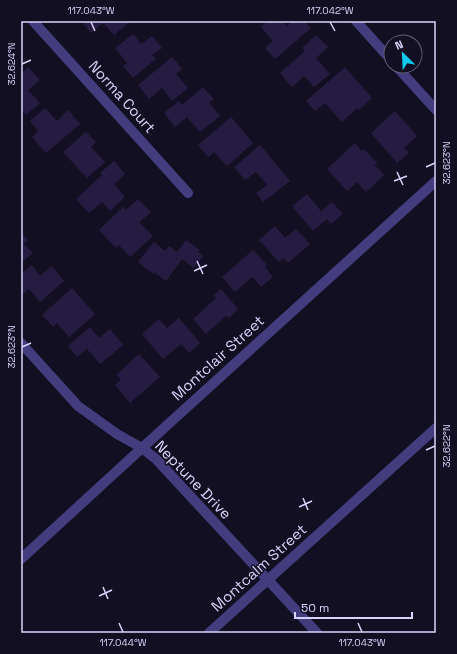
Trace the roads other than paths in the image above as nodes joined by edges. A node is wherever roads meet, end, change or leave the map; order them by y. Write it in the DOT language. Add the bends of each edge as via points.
graph roads {
  1 [pos="34,21"];
  2 [pos="356,21"];
  3 [pos="383,51"];
  4 [pos="403,74"];
  5 [pos="436,110"];
  6 [pos="436,181"];
  7 [pos="188,193"];
  8 [pos="21,343"];
  9 [pos="436,428"];
  10 [pos="142,448"];
  11 [pos="21,559"];
  12 [pos="268,580"];
  13 [pos="210,633"];
  14 [pos="316,633"];
  1 -- 7 [label="street, Norma Court"];
  2 -- 3 [label="street"];
  4 -- 5 [label="street"];
  6 -- 10 [label="street, Montclair Street"];
  8 -- 10 [label="street, Neptune Drive" via="78,406 117,434"];
  9 -- 12 [label="street, Montcalm Street"];
  10 -- 11 [label="street, Montclair Street"];
  10 -- 12 [label="street, Neptune Drive" via="157,460"];
  12 -- 13 [label="street, Montcalm Street"];
  12 -- 14 [label="street, Neptune Drive"];
}
